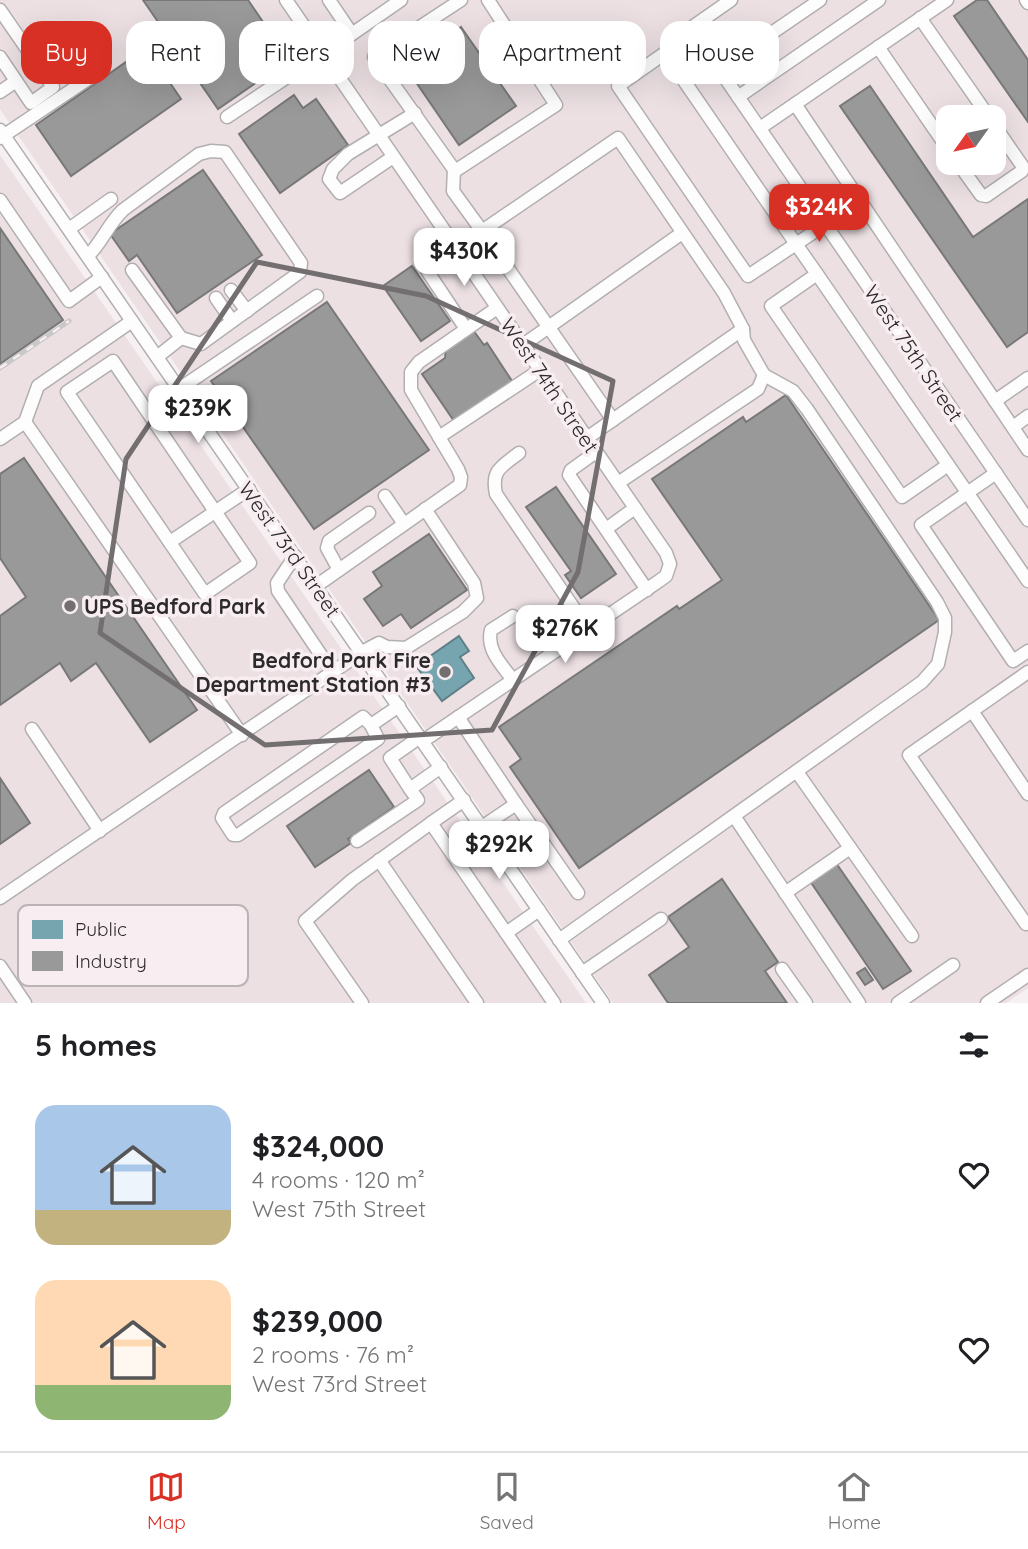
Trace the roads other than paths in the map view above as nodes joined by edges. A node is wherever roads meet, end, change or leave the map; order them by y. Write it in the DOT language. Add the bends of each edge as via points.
graph roads {
  1 [pos="286,0"];
  2 [pos="329,0"];
  3 [pos="401,0"];
  4 [pos="461,0"];
  5 [pos="488,0"];
  6 [pos="820,0"];
  7 [pos="879,0"];
  8 [pos="947,0"];
  9 [pos="726,2"];
  10 [pos="0,10"];
  11 [pos="920,18"];
  12 [pos="300,21"];
  13 [pos="343,21"];
  14 [pos="700,21"];
  15 [pos="779,28"];
  16 [pos="354,33"];
  17 [pos="878,47"];
  18 [pos="0,57"];
  19 [pos="16,81"];
  20 [pos="79,84"];
  21 [pos="277,84"];
  22 [pos="344,84"];
  23 [pos="730,84"];
  24 [pos="0,92"];
  25 [pos="738,97"];
  26 [pos="795,104"];
  27 [pos="981,105"];
  28 [pos="415,113"];
  29 [pos="227,117"];
  30 [pos="763,126"];
  31 [pos="936,132"];
  32 [pos="1,134"];
  33 [pos="380,136"];
  34 [pos="1006,142"];
  35 [pos="393,157"];
  36 [pos="454,169"];
  37 [pos="967,175"];
  38 [pos="111,199"];
  39 [pos="0,201"];
  40 [pos="825,224"];
  41 [pos="69,229"];
  42 [pos="482,232"];
  43 [pos="682,233"];
  44 [pos="796,244"];
  45 [pos="455,246"];
  46 [pos="88,256"];
  47 [pos="132,270"];
  48 [pos="817,274"];
  49 [pos="102,277"];
  50 [pos="231,290"];
  51 [pos="317,296"];
  52 [pos="216,298"];
  53 [pos="497,308"];
  54 [pos="247,311"];
  55 [pos="132,321"];
  56 [pos="232,321"];
  57 [pos="548,326"];
  58 [pos="466,329"];
  59 [pos="743,329"];
  60 [pos="181,338"];
  61 [pos="523,345"];
  62 [pos="157,357"];
  63 [pos="540,370"];
  64 [pos="764,375"];
  65 [pos="1028,378"];
  66 [pos="179,389"];
  67 [pos="995,401"];
  68 [pos="1028,416"];
  69 [pos="613,420"];
  70 [pos="25,422"];
  71 [pos="1013,427"];
  72 [pos="439,438"];
  73 [pos="587,438"];
  74 [pos="0,439"];
  75 [pos="1028,450"];
  76 [pos="596,452"];
  77 [pos="519,453"];
  78 [pos="948,465"];
  79 [pos="996,474"];
  80 [pos="618,483"];
  81 [pos="249,489"];
  82 [pos="967,494"];
  83 [pos="385,496"];
  84 [pos="635,508"];
  85 [pos="425,509"];
  86 [pos="215,512"];
  87 [pos="369,513"];
  88 [pos="1028,520"];
  89 [pos="404,524"];
  90 [pos="606,529"];
  91 [pos="170,542"];
  92 [pos="295,556"];
  93 [pos="339,570"];
  94 [pos="1028,580"];
  95 [pos="316,586"];
  96 [pos="647,590"];
  97 [pos="513,616"];
  98 [pos="588,629"];
  99 [pos="1028,651"];
  100 [pos="362,652"];
  101 [pos="1028,672"];
  102 [pos="333,673"];
  103 [pos="513,680"];
  104 [pos="399,706"];
  105 [pos="972,711"];
  106 [pos="458,718"];
  107 [pos="371,725"];
  108 [pos="32,729"];
  109 [pos="242,735"];
  110 [pos="422,739"];
  111 [pos="441,767"];
  112 [pos="797,772"];
  113 [pos="410,789"];
  114 [pos="1028,794"];
  115 [pos="464,800"];
  116 [pos="516,804"];
  117 [pos="734,816"];
  118 [pos="432,823"];
  119 [pos="482,827"];
  120 [pos="100,831"];
  121 [pos="357,841"];
  122 [pos="850,848"];
  123 [pos="379,860"];
  124 [pos="578,893"];
  125 [pos="785,893"];
  126 [pos="0,898"];
  127 [pos="539,910"];
  128 [pos="661,919"];
  129 [pos="1028,922"];
  130 [pos="506,933"];
  131 [pos="912,936"];
  132 [pos="559,940"];
  133 [pos="953,965"];
  134 [pos="0,966"];
  135 [pos="782,969"];
  136 [pos="582,973"];
  137 [pos="1028,975"];
  138 [pos="25,1003"];
  139 [pos="362,1003"];
  140 [pos="477,1003"];
  141 [pos="554,1003"];
  142 [pos="603,1003"];
  143 [pos="806,1003"];
  144 [pos="859,1003"];
  145 [pos="898,1003"];
  146 [pos="987,1003"];
  1 -- 12 [label="street, West 74th Street"];
  2 -- 13 [label="street"];
  3 -- 16 [label="street"];
  4 -- 28 [label="street" via="374,57"];
  5 -- 36 [label="street" via="556,105"];
  6 -- 15 [label="street"];
  7 -- 25 [label="street"];
  8 -- 11 [label="street"];
  9 -- 14 [label="street, West 75th Street"];
  10 -- 19 [label="street" via="53,87 31,103"];
  11 -- 17 [label="street"];
  11 -- 27 [label="street"];
  17 -- 26 [label="street"];
  17 -- 31 [label="street"];
  18 -- 19 [label="street"];
  19 -- 24 [label="street"];
  20 -- 32 [label="street"];
  21 -- 29 [label="street"];
  22 -- 33 [label="street, West 74th Street"];
  23 -- 25 [label="street, West 75th Street"];
  25 -- 30 [label="street, West 75th Street"];
  26 -- 30 [label="street"];
  26 -- 67 [label="street"];
  28 -- 33 [label="street"];
  28 -- 36 [label="street"];
  30 -- 40 [label="street, West 75th Street"];
  32 -- 41 [label="street, West 73rd Street"];
  33 -- 35 [label="street, West 74th Street"];
  33 -- 35 [label="street" via="348,154 329,179 340,193"];
  34 -- 37 [label="street" via="1022,171 986,196"];
  35 -- 45 [label="street, West 74th Street"];
  36 -- 42 [label="street" via="453,191"];
  38 -- 41 [label="street"];
  39 -- 49 [label="street" via="69,301"];
  40 -- 44 [label="street"];
  40 -- 79 [label="street, West 75th Street"];
  41 -- 46 [label="street, West 73rd Street"];
  42 -- 43 [label="street" via="618,138"];
  42 -- 45 [label="street"];
  42 -- 57 [label="street"];
  43 -- 57 [label="street"];
  43 -- 59 [label="street"];
  44 -- 44 [label="street" via="664,53 618,86 748,276"];
  44 -- 48 [label="street"];
  45 -- 53 [label="street, West 74th Street"];
  45 -- 58 [label="street" via="426,266"];
  46 -- 49 [label="street, West 73rd Street"];
  46 -- 54 [label="street" via="123,210 199,154 225,152 301,263 300,272"];
  47 -- 60 [label="street"];
  48 -- 78 [label="street"];
  48 -- 78 [label="street" via="771,306 894,486 902,497"];
  49 -- 55 [label="street, West 73rd Street"];
  50 -- 54 [label="street"];
  51 -- 66 [label="street"];
  52 -- 56 [label="street"];
  53 -- 58 [label="street"];
  53 -- 61 [label="street, West 74th Street"];
  54 -- 56 [label="street"];
  55 -- 62 [label="street, West 73rd Street"];
  55 -- 70 [label="street" via="38,386"];
  56 -- 60 [label="street" via="201,344"];
  57 -- 61 [label="street"];
  57 -- 69 [label="street"];
  58 -- 72 [label="street" via="411,372 411,390"];
  59 -- 64 [label="street" via="744,341"];
  59 -- 69 [label="street"];
  60 -- 62 [label="street"];
  61 -- 63 [label="street, West 74th Street"];
  62 -- 66 [label="street, West 73rd Street"];
  63 -- 72 [label="street"];
  63 -- 73 [label="street, West 74th Street"];
  64 -- 80 [label="street" via="758,389"];
  64 -- 112 [label="street" via="793,391 945,618 938,664 922,682"];
  65 -- 67 [label="street"];
  66 -- 81 [label="street, West 73rd Street"];
  67 -- 71 [label="street"];
  68 -- 71 [label="street"];
  69 -- 73 [label="street"];
  70 -- 74 [label="street"];
  70 -- 109 [label="street"];
  71 -- 75 [label="street"];
  72 -- 85 [label="street" via="458,469 460,485"];
  73 -- 76 [label="street, West 74th Street"];
  76 -- 80 [label="street, West 74th Street"];
  76 -- 90 [label="street" via="569,475"];
  77 -- 98 [label="street" via="494,476 496,494"];
  78 -- 82 [label="street"];
  79 -- 82 [label="street"];
  79 -- 88 [label="street, West 75th Street"];
  80 -- 84 [label="street, West 74th Street"];
  81 -- 86 [label="street"];
  81 -- 92 [label="street, West 73rd Street"];
  82 -- 94 [label="street"];
  82 -- 99 [label="street" via="921,525 1013,661"];
  83 -- 89 [label="street"];
  84 -- 90 [label="street"];
  84 -- 96 [label="street, West 74th Street" via="670,564 666,576"];
  85 -- 89 [label="street"];
  85 -- 100 [label="street" via="474,583 477,598 406,648 379,643"];
  86 -- 91 [label="street"];
  86 -- 91 [label="street" via="250,563 205,594"];
  86 -- 91 [label="street" via="113,361 67,391"];
  87 -- 93 [label="street" via="329,541 327,548"];
  89 -- 93 [label="street"];
  90 -- 96 [label="street"];
  92 -- 95 [label="street, West 73rd Street"];
  92 -- 102 [label="street" via="277,583 278,590"];
  93 -- 95 [label="street"];
  95 -- 100 [label="street, West 73rd Street"];
  96 -- 98 [label="street"];
  97 -- 103 [label="street" via="491,630 488,640"];
  98 -- 103 [label="street"];
  100 -- 102 [label="street"];
  100 -- 104 [label="street, West 73rd Street"];
  101 -- 105 [label="street"];
  102 -- 109 [label="street"];
  103 -- 106 [label="street"];
  104 -- 107 [label="street"];
  104 -- 110 [label="street, West 73rd Street"];
  105 -- 114 [label="street"];
  105 -- 129 [label="street" via="909,755"];
  106 -- 110 [label="street"];
  106 -- 116 [label="street"];
  107 -- 107 [label="street" via="363,717 224,813 222,818 233,835 378,739"];
  108 -- 120 [label="street"];
  109 -- 120 [label="street"];
  110 -- 111 [label="street, West 73rd Street"];
  110 -- 113 [label="street" via="390,758"];
  111 -- 113 [label="street"];
  111 -- 115 [label="street, West 73rd Street"];
  112 -- 117 [label="street"];
  112 -- 122 [label="street"];
  113 -- 121 [label="street" via="418,800"];
  115 -- 118 [label="street"];
  115 -- 119 [label="street, West 73rd Street"];
  116 -- 119 [label="street"];
  116 -- 124 [label="street"];
  117 -- 125 [label="street"];
  117 -- 132 [label="street"];
  118 -- 123 [label="street"];
  118 -- 130 [label="street"];
  119 -- 127 [label="street, West 73rd Street"];
  120 -- 126 [label="street"];
  122 -- 125 [label="street"];
  122 -- 131 [label="street"];
  123 -- 139 [label="street" via="305,921"];
  123 -- 140 [label="street"];
  125 -- 144 [label="street"];
  127 -- 130 [label="street"];
  127 -- 132 [label="street, West 73rd Street"];
  128 -- 136 [label="street"];
  130 -- 141 [label="street"];
  132 -- 136 [label="street, West 73rd Street"];
  133 -- 145 [label="street"];
  134 -- 138 [label="street"];
  135 -- 143 [label="street"];
  136 -- 142 [label="street, West 73rd Street"];
  137 -- 146 [label="street"];
}
